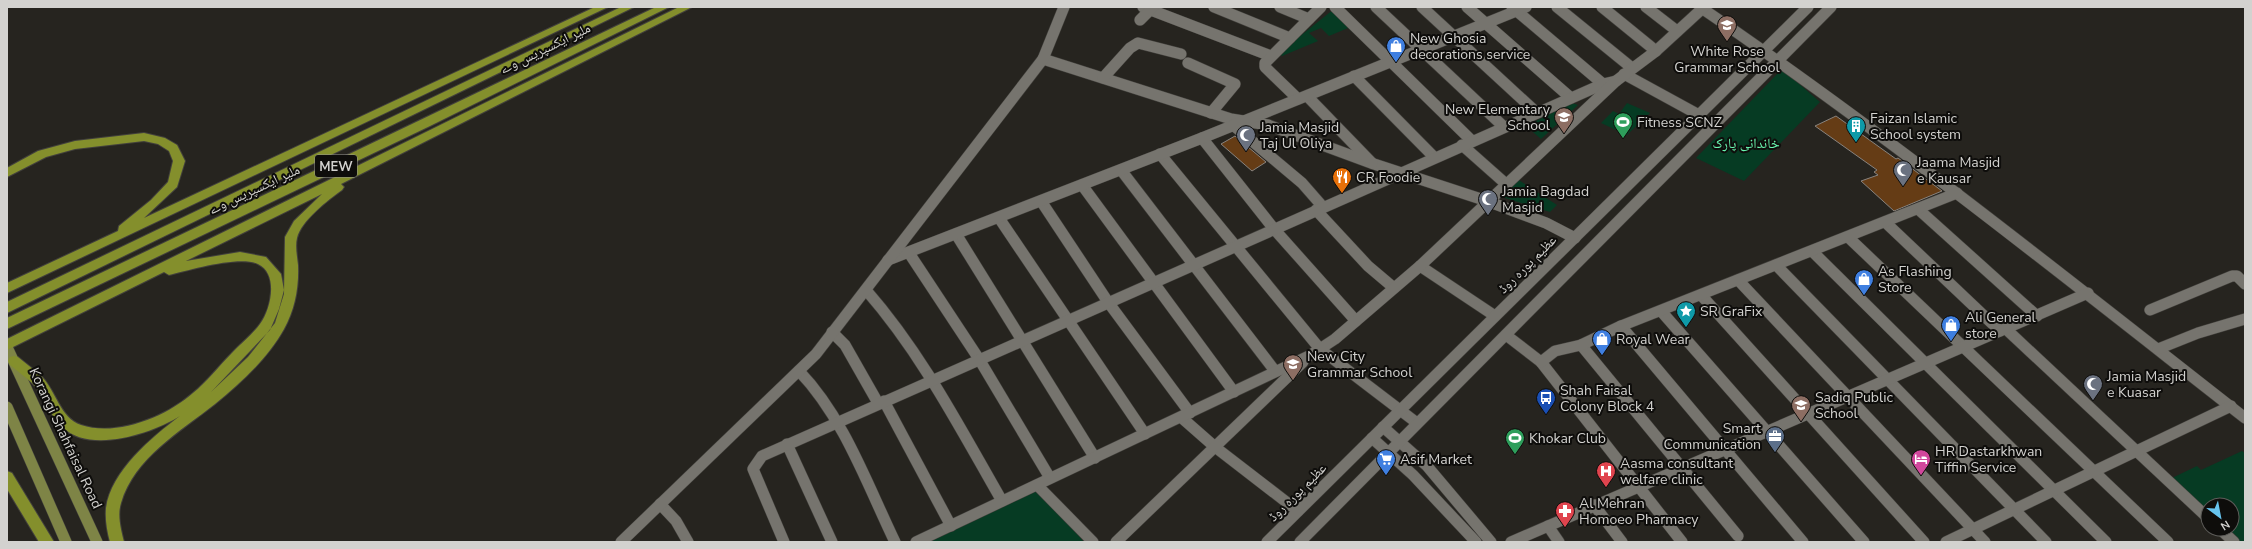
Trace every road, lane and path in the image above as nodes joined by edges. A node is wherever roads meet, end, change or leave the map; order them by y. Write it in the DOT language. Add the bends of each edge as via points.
graph roads {
  1 [pos="603,7"];
  2 [pos="629,7"];
  3 [pos="664,7"];
  4 [pos="687,7"];
  5 [pos="1064,7"];
  6 [pos="1214,7"];
  7 [pos="1280,7"];
  8 [pos="1321,7"];
  9 [pos="1335,7"];
  10 [pos="1376,7"];
  11 [pos="1422,7"];
  12 [pos="1467,7"];
  13 [pos="1526,7"];
  14 [pos="1557,7"];
  15 [pos="1602,7"];
  16 [pos="1646,7"];
  17 [pos="1702,7"];
  18 [pos="1808,7"];
  19 [pos="1831,7"];
  20 [pos="1149,8"];
  21 [pos="1514,9"];
  22 [pos="1309,19"];
  23 [pos="1140,20"];
  24 [pos="1486,23"];
  25 [pos="1677,31"];
  26 [pos="1454,36"];
  27 [pos="1290,38"];
  28 [pos="1421,49"];
  29 [pos="1763,50"];
  30 [pos="1656,51"];
  31 [pos="1181,54"];
  32 [pos="1271,56"];
  33 [pos="1043,59"];
  34 [pos="1780,60"];
  35 [pos="1391,61"];
  36 [pos="1188,63"];
  37 [pos="1624,74"];
  38 [pos="1354,76"];
  39 [pos="1103,78"];
  40 [pos="1603,84"];
  41 [pos="1303,97"];
  42 [pos="1571,98"];
  43 [pos="1210,113"];
  44 [pos="1537,113"];
  45 [pos="1699,115"];
  46 [pos="1238,123"];
  47 [pos="1504,127"];
  48 [pos="1202,138"];
  49 [pos="1472,141"];
  50 [pos="1462,145"];
  51 [pos="1160,154"];
  52 [pos="1434,157"];
  53 [pos="379,159"];
  54 [pos="1374,164"];
  55 [pos="1121,170"];
  56 [pos="7,173"];
  57 [pos="1399,173"];
  58 [pos="1506,184"];
  59 [pos="1082,185"];
  60 [pos="1957,192"];
  61 [pos="1041,201"];
  62 [pos="1487,201"];
  63 [pos="1320,208"];
  64 [pos="1918,209"];
  65 [pos="999,218"];
  66 [pos="1885,222"];
  67 [pos="1274,229"];
  68 [pos="956,234"];
  69 [pos="1848,237"];
  70 [pos="1575,238"];
  71 [pos="106,242"];
  72 [pos="1234,247"];
  73 [pos="1812,251"];
  74 [pos="909,253"];
  75 [pos="888,260"];
  76 [pos="1193,264"];
  77 [pos="1776,265"];
  78 [pos="1420,266"];
  79 [pos="149,275"];
  80 [pos="1738,280"];
  81 [pos="1153,282"];
  82 [pos="2245,284"];
  83 [pos="7,288"];
  84 [pos="1394,288"];
  85 [pos="866,290"];
  86 [pos="2088,293"];
  87 [pos="1701,295"];
  88 [pos="1108,302"];
  89 [pos="7,308"];
  90 [pos="2150,310"];
  91 [pos="1661,311"];
  92 [pos="1495,316"];
  93 [pos="2037,316"];
  94 [pos="1066,320"];
  95 [pos="2245,320"];
  96 [pos="1356,321"];
  97 [pos="7,324"];
  98 [pos="1621,326"];
  99 [pos="2003,330"];
  100 [pos="832,332"];
  101 [pos="1506,335"];
  102 [pos="1022,340"];
  103 [pos="1581,345"];
  104 [pos="7,346"];
  105 [pos="1962,346"];
  106 [pos="1320,349"];
  107 [pos="2158,349"];
  108 [pos="1310,356"];
  109 [pos="979,358"];
  110 [pos="14,361"];
  111 [pos="1541,362"];
  112 [pos="1926,363"];
  113 [pos="799,371"];
  114 [pos="1275,371"];
  115 [pos="932,380"];
  116 [pos="1888,380"];
  117 [pos="1234,392"];
  118 [pos="1849,396"];
  119 [pos="881,402"];
  120 [pos="2231,406"];
  121 [pos="7,407"];
  122 [pos="1400,410"];
  123 [pos="1809,414"];
  124 [pos="1186,416"];
  125 [pos="2245,418"];
  126 [pos="837,422"];
  127 [pos="1417,423"];
  128 [pos="1383,427"];
  129 [pos="1767,432"];
  130 [pos="1145,434"];
  131 [pos="1372,438"];
  132 [pos="1401,440"];
  133 [pos="787,444"];
  134 [pos="1215,447"];
  135 [pos="1724,450"];
  136 [pos="1390,452"];
  137 [pos="2138,452"];
  138 [pos="1095,458"];
  139 [pos="1682,468"];
  140 [pos="2096,472"];
  141 [pos="7,476"];
  142 [pos="1050,478"];
  143 [pos="1036,484"];
  144 [pos="1638,486"];
  145 [pos="2054,491"];
  146 [pos="1002,501"];
  147 [pos="660,504"];
  148 [pos="1594,506"];
  149 [pos="2015,510"];
  150 [pos="2200,510"];
  151 [pos="1298,511"];
  152 [pos="951,526"];
  153 [pos="1548,526"];
  154 [pos="1973,529"];
  155 [pos="1738,536"];
  156 [pos="47,542"];
  157 [pos="66,542"];
  158 [pos="97,542"];
  159 [pos="117,542"];
  160 [pos="621,542"];
  161 [pos="688,542"];
  162 [pos="784,542"];
  163 [pos="832,542"];
  164 [pos="895,542"];
  165 [pos="916,542"];
  166 [pos="1094,542"];
  167 [pos="1116,542"];
  168 [pos="1267,542"];
  169 [pos="1300,542"];
  170 [pos="1476,542"];
  171 [pos="1491,542"];
  172 [pos="1511,542"];
  173 [pos="1559,542"];
  174 [pos="1622,542"];
  175 [pos="1682,542"];
  176 [pos="1803,542"];
  177 [pos="1864,542"];
  178 [pos="1924,542"];
  179 [pos="1946,542"];
  180 [pos="1985,542"];
  181 [pos="2046,542"];
  182 [pos="2106,542"];
  183 [pos="2168,542"];
  1 -- 71 [label="highway"];
  2 -- 89 [label="highway, ملیر ایکسپریس وے / MEW"];
  3 -- 97 [label="highway, ملیر ایکسپریس وے / MEW"];
  4 -- 53 [label="highway"];
  5 -- 33 [label="street"];
  6 -- 27 [label="street"];
  7 -- 22 [label="street"];
  8 -- 22 [label="street"];
  9 -- 35 [label="street"];
  10 -- 28 [label="street"];
  11 -- 26 [label="street"];
  12 -- 24 [label="street"];
  13 -- 21 [label="street"];
  14 -- 37 [label="street"];
  15 -- 30 [label="street"];
  16 -- 25 [label="street"];
  17 -- 25 [label="street"];
  17 -- 29 [label="street"];
  18 -- 29 [label="street, عظیم پورہ روڈ"];
  19 -- 34 [label="street"];
  20 -- 23 [label="street"];
  20 -- 32 [label="street"];
  21 -- 24 [label="street"];
  21 -- 40 [label="street"];
  22 -- 27 [label="street"];
  24 -- 26 [label="street"];
  24 -- 42 [label="street"];
  25 -- 30 [label="street"];
  26 -- 28 [label="street"];
  26 -- 44 [label="street"];
  27 -- 32 [label="street"];
  28 -- 35 [label="street"];
  28 -- 47 [label="street"];
  29 -- 34 [label="street"];
  29 -- 45 [label="street, عظیم پورہ روڈ"];
  30 -- 37 [label="street"];
  31 -- 39 [label="street" via="1138,43 1130,48"];
  32 -- 41 [label="street" via="1265,67"];
  33 -- 39 [label="street"];
  33 -- 75 [label="street"];
  34 -- 60 [label="street"];
  34 -- 101 [label="street"];
  35 -- 38 [label="street"];
  35 -- 49 [label="street"];
  36 -- 43 [label="street" via="1235,84"];
  37 -- 40 [label="street"];
  37 -- 45 [label="street"];
  37 -- 58 [label="street"];
  38 -- 41 [label="street"];
  38 -- 52 [label="street"];
  39 -- 43 [label="street"];
  40 -- 42 [label="street"];
  41 -- 46 [label="street"];
  41 -- 54 [label="street"];
  42 -- 44 [label="street"];
  43 -- 46 [label="street"];
  44 -- 47 [label="street"];
  45 -- 70 [label="street, عظیم پورہ روڈ"];
  46 -- 48 [label="street"];
  46 -- 54 [label="street" via="1268,125"];
  46 -- 63 [label="street" via="1302,183"];
  47 -- 49 [label="street"];
  48 -- 51 [label="street"];
  48 -- 67 [label="street"];
  49 -- 50 [label="street"];
  50 -- 52 [label="street"];
  50 -- 58 [label="street"];
  51 -- 55 [label="street"];
  51 -- 72 [label="street"];
  52 -- 57 [label="street"];
  53 -- 79 [label="highway"];
  53 -- 159 [label="highway" via="325,195 291,236 292,284 289,308 279,331 225,388 151,448 122,483 113,505 114,533"];
  54 -- 57 [label="street"];
  55 -- 59 [label="street"];
  55 -- 76 [label="street"];
  56 -- 71 [label="highway" via="42,154 95,142 144,137 161,141 173,148 179,161 173,184 155,203"];
  57 -- 62 [label="street"];
  57 -- 63 [label="street"];
  58 -- 62 [label="street"];
  59 -- 61 [label="street"];
  59 -- 81 [label="street"];
  60 -- 64 [label="street"];
  60 -- 86 [label="street"];
  61 -- 65 [label="street"];
  61 -- 88 [label="street"];
  62 -- 70 [label="street" via="1546,223"];
  62 -- 78 [label="street"];
  63 -- 67 [label="street"];
  63 -- 84 [label="street" via="1368,266"];
  64 -- 66 [label="street"];
  64 -- 93 [label="street"];
  65 -- 68 [label="street"];
  65 -- 94 [label="street"];
  66 -- 69 [label="street"];
  66 -- 99 [label="street"];
  67 -- 72 [label="street"];
  67 -- 96 [label="street"];
  68 -- 74 [label="street"];
  68 -- 102 [label="street"];
  69 -- 73 [label="street"];
  69 -- 105 [label="street"];
  70 -- 92 [label="street, عظیم پورہ روڈ"];
  71 -- 83 [label="highway"];
  72 -- 76 [label="street"];
  72 -- 106 [label="street"];
  73 -- 77 [label="street"];
  73 -- 112 [label="street"];
  74 -- 75 [label="street"];
  74 -- 109 [label="street"];
  75 -- 85 [label="street"];
  76 -- 81 [label="street"];
  76 -- 114 [label="street"];
  77 -- 80 [label="street"];
  77 -- 116 [label="street"];
  78 -- 84 [label="street"];
  78 -- 92 [label="street"];
  79 -- 104 [label="highway"];
  79 -- 110 [label="highway" via="207,261 240,257 262,260 275,274 278,290 266,326 197,398 167,417 126,433 102,435 78,430 67,424 38,381"];
  80 -- 87 [label="street"];
  80 -- 118 [label="street"];
  81 -- 88 [label="street"];
  81 -- 117 [label="street"];
  82 -- 90 [label="street" via="2237,276 2232,276"];
  84 -- 96 [label="street"];
  85 -- 100 [label="street"];
  85 -- 115 [label="street" via="890,316"];
  86 -- 93 [label="street"];
  86 -- 107 [label="street"];
  87 -- 91 [label="street"];
  87 -- 123 [label="street"];
  88 -- 94 [label="street"];
  88 -- 124 [label="street"];
  91 -- 98 [label="street"];
  91 -- 129 [label="street"];
  92 -- 122 [label="street, عظیم پورہ روڈ"];
  93 -- 99 [label="street"];
  94 -- 102 [label="street"];
  94 -- 130 [label="street"];
  95 -- 107 [label="street" via="2198,333"];
  96 -- 106 [label="street"];
  98 -- 103 [label="street"];
  98 -- 135 [label="street"];
  99 -- 105 [label="street"];
  99 -- 137 [label="street"];
  100 -- 113 [label="street"];
  100 -- 119 [label="street" via="846,345"];
  101 -- 111 [label="street"];
  101 -- 127 [label="street"];
  102 -- 109 [label="street"];
  102 -- 138 [label="street"];
  103 -- 111 [label="street" via="1555,351"];
  103 -- 139 [label="street"];
  104 -- 110 [label="main road, Korangi Shahfaisal Road"];
  105 -- 112 [label="street"];
  105 -- 140 [label="street"];
  106 -- 108 [label="street"];
  106 -- 122 [label="street"];
  107 -- 120 [label="street"];
  108 -- 114 [label="street"];
  108 -- 134 [label="street"];
  109 -- 115 [label="street"];
  109 -- 142 [label="street"];
  110 -- 158 [label="main road, Korangi Shahfaisal Road"];
  111 -- 144 [label="street"];
  112 -- 116 [label="street"];
  112 -- 145 [label="street"];
  113 -- 126 [label="street" via="817,390"];
  113 -- 147 [label="street"];
  114 -- 117 [label="street"];
  115 -- 119 [label="street"];
  115 -- 146 [label="street"];
  116 -- 118 [label="street"];
  116 -- 149 [label="street"];
  117 -- 124 [label="street"];
  118 -- 123 [label="street"];
  118 -- 154 [label="street"];
  119 -- 126 [label="street"];
  119 -- 152 [label="street"];
  120 -- 125 [label="street"];
  120 -- 137 [label="street"];
  121 -- 157 [label="main road"];
  122 -- 127 [label="street"];
  122 -- 128 [label="street, عظیم پورہ روڈ"];
  123 -- 129 [label="street"];
  123 -- 178 [label="street"];
  124 -- 130 [label="street"];
  124 -- 134 [label="street"];
  126 -- 133 [label="street"];
  126 -- 164 [label="street"];
  127 -- 132 [label="street"];
  128 -- 131 [label="street, عظیم پورہ روڈ"];
  128 -- 132 [label="street"];
  129 -- 135 [label="street"];
  129 -- 177 [label="street"];
  130 -- 138 [label="street"];
  131 -- 136 [label="street"];
  131 -- 151 [label="street, عظیم پورہ روڈ"];
  132 -- 136 [label="street"];
  132 -- 171 [label="street" via="1436,476"];
  133 -- 162 [label="street" via="762,456 753,468"];
  133 -- 163 [label="street"];
  134 -- 151 [label="street"];
  134 -- 167 [label="street"];
  135 -- 139 [label="street"];
  135 -- 176 [label="street"];
  136 -- 169 [label="street"];
  136 -- 170 [label="street"];
  137 -- 140 [label="street"];
  137 -- 150 [label="street"];
  138 -- 142 [label="street"];
  139 -- 144 [label="street"];
  139 -- 155 [label="street"];
  140 -- 145 [label="street"];
  140 -- 183 [label="street"];
  141 -- 156 [label="highway"];
  142 -- 143 [label="street"];
  143 -- 146 [label="street"];
  143 -- 166 [label="street"];
  144 -- 148 [label="street"];
  144 -- 175 [label="street"];
  145 -- 149 [label="street"];
  145 -- 182 [label="street"];
  146 -- 152 [label="street"];
  147 -- 160 [label="street"];
  147 -- 161 [label="street" via="676,521"];
  148 -- 153 [label="street"];
  148 -- 174 [label="street"];
  149 -- 154 [label="street"];
  149 -- 181 [label="street"];
  151 -- 168 [label="street, عظیم پورہ روڈ"];
  152 -- 165 [label="street"];
  153 -- 172 [label="street"];
  153 -- 173 [label="street"];
  154 -- 179 [label="street"];
  154 -- 180 [label="street"];
}
